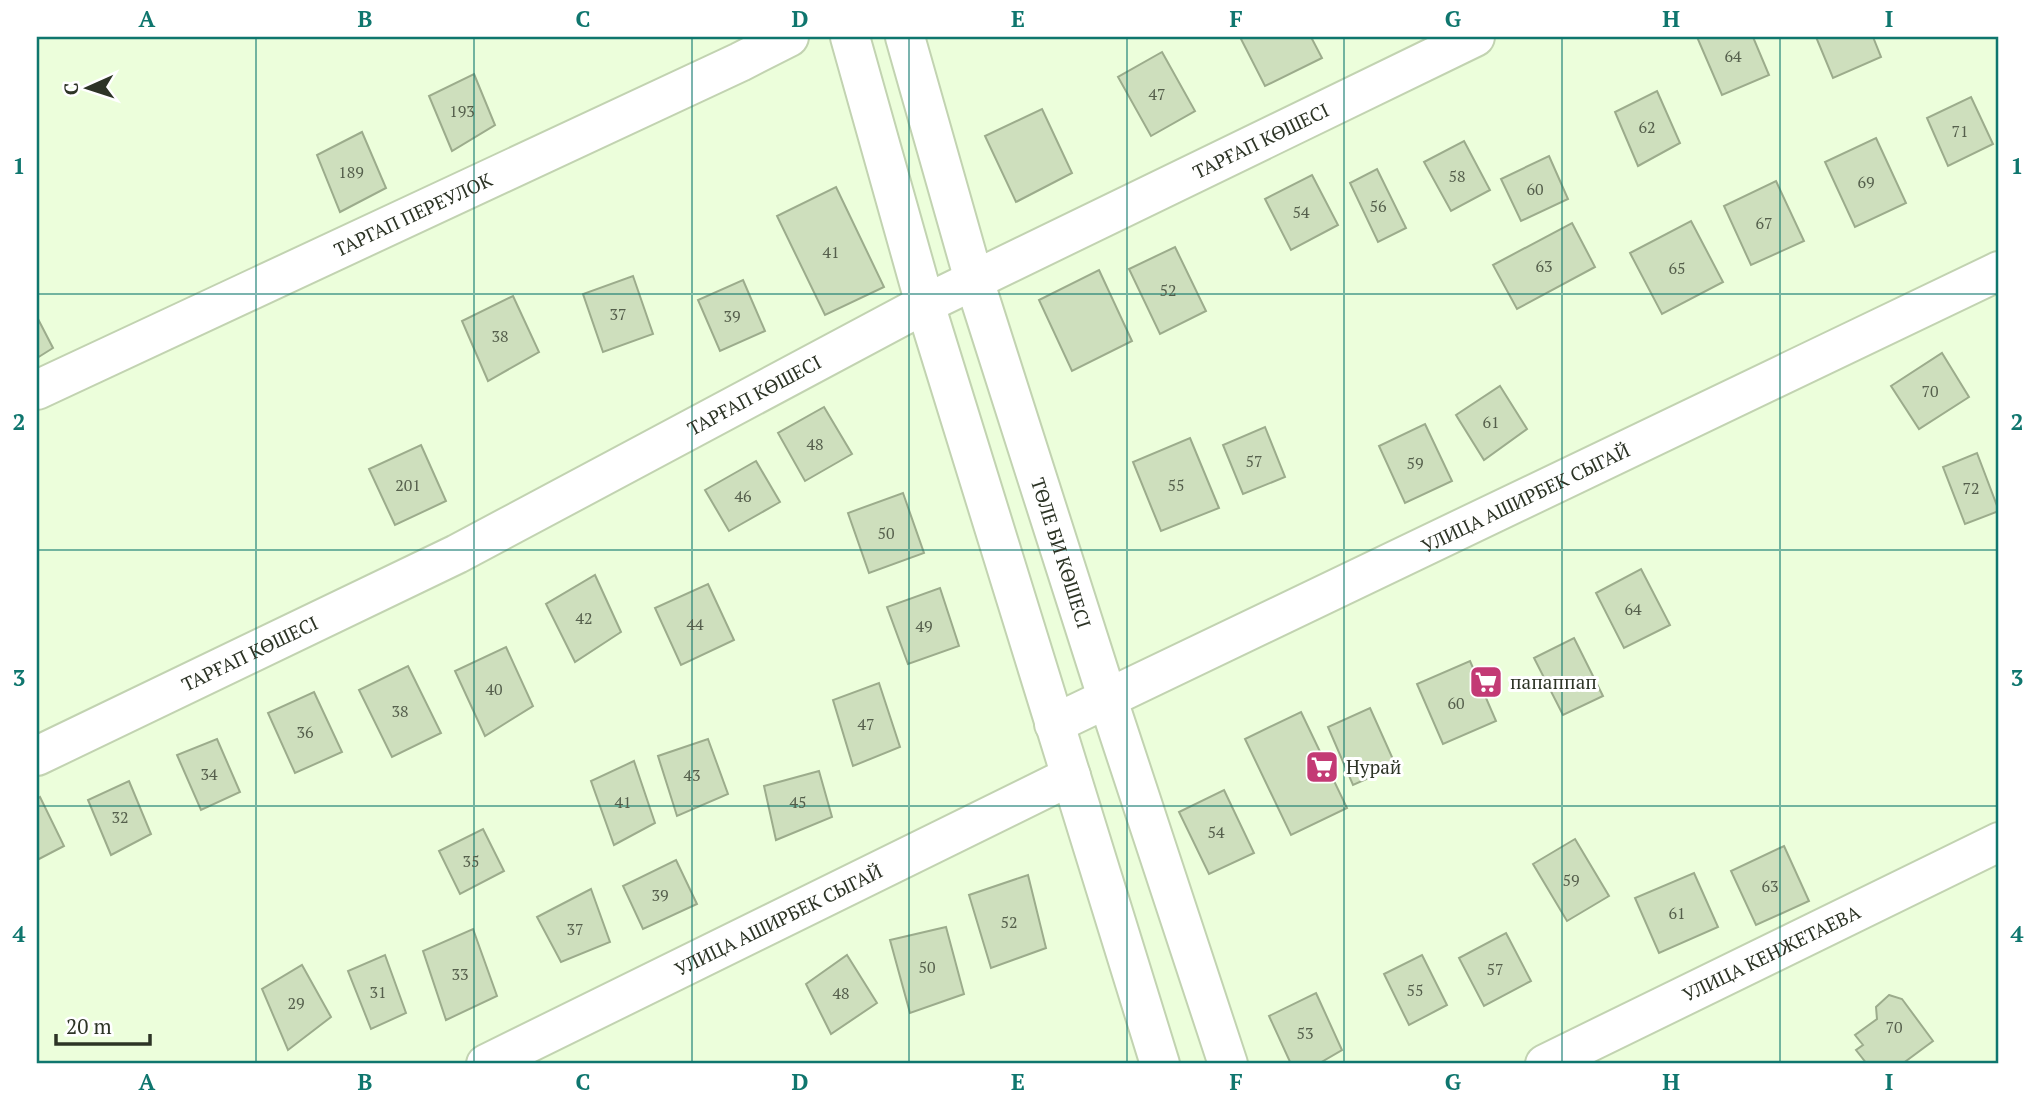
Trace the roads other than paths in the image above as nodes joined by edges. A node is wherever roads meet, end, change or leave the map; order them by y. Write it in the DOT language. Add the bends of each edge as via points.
graph roads {
  1 [pos="789,37"];
  2 [pos="850,37"];
  3 [pos="905,37"];
  4 [pos="1475,37"];
  5 [pos="1999,271"];
  6 [pos="974,280"];
  7 [pos="925,304"];
  8 [pos="37,390"];
  9 [pos="1108,700"];
  10 [pos="1054,724"];
  11 [pos="37,756"];
  12 [pos="1071,776"];
  13 [pos="1999,842"];
  14 [pos="486,1064"];
  15 [pos="1160,1064"];
  16 [pos="1228,1064"];
  17 [pos="1545,1064"];
  1 -- 8 [label="street, ТАРГАП ПЕРЕУЛОК"];
  2 -- 7 [label="street"];
  3 -- 6 [label="street, ТӨЛЕ БИ КӨШЕСІ"];
  4 -- 6 [label="street, ТАРҒАП КӨШЕСІ"];
  5 -- 9 [label="street, УЛИЦА АШИРБЕК СЫГАЙ"];
  6 -- 7 [label="street, ТАРҒАП КӨШЕСІ"];
  6 -- 9 [label="street, ТӨЛЕ БИ КӨШЕСІ"];
  7 -- 10 [label="street"];
  7 -- 11 [label="street, ТАРҒАП КӨШЕСІ" via="457,554"];
  9 -- 10 [label="street, УЛИЦА АШИРБЕК СЫГАЙ"];
  9 -- 16 [label="street, ТӨЛЕ БИ КӨШЕСІ"];
  10 -- 12 [label="street"];
  12 -- 14 [label="street, УЛИЦА АШИРБЕК СЫГАЙ"];
  12 -- 15 [label="street"];
  13 -- 17 [label="street, УЛИЦА КЕНЖЕТАЕВА"];
}
